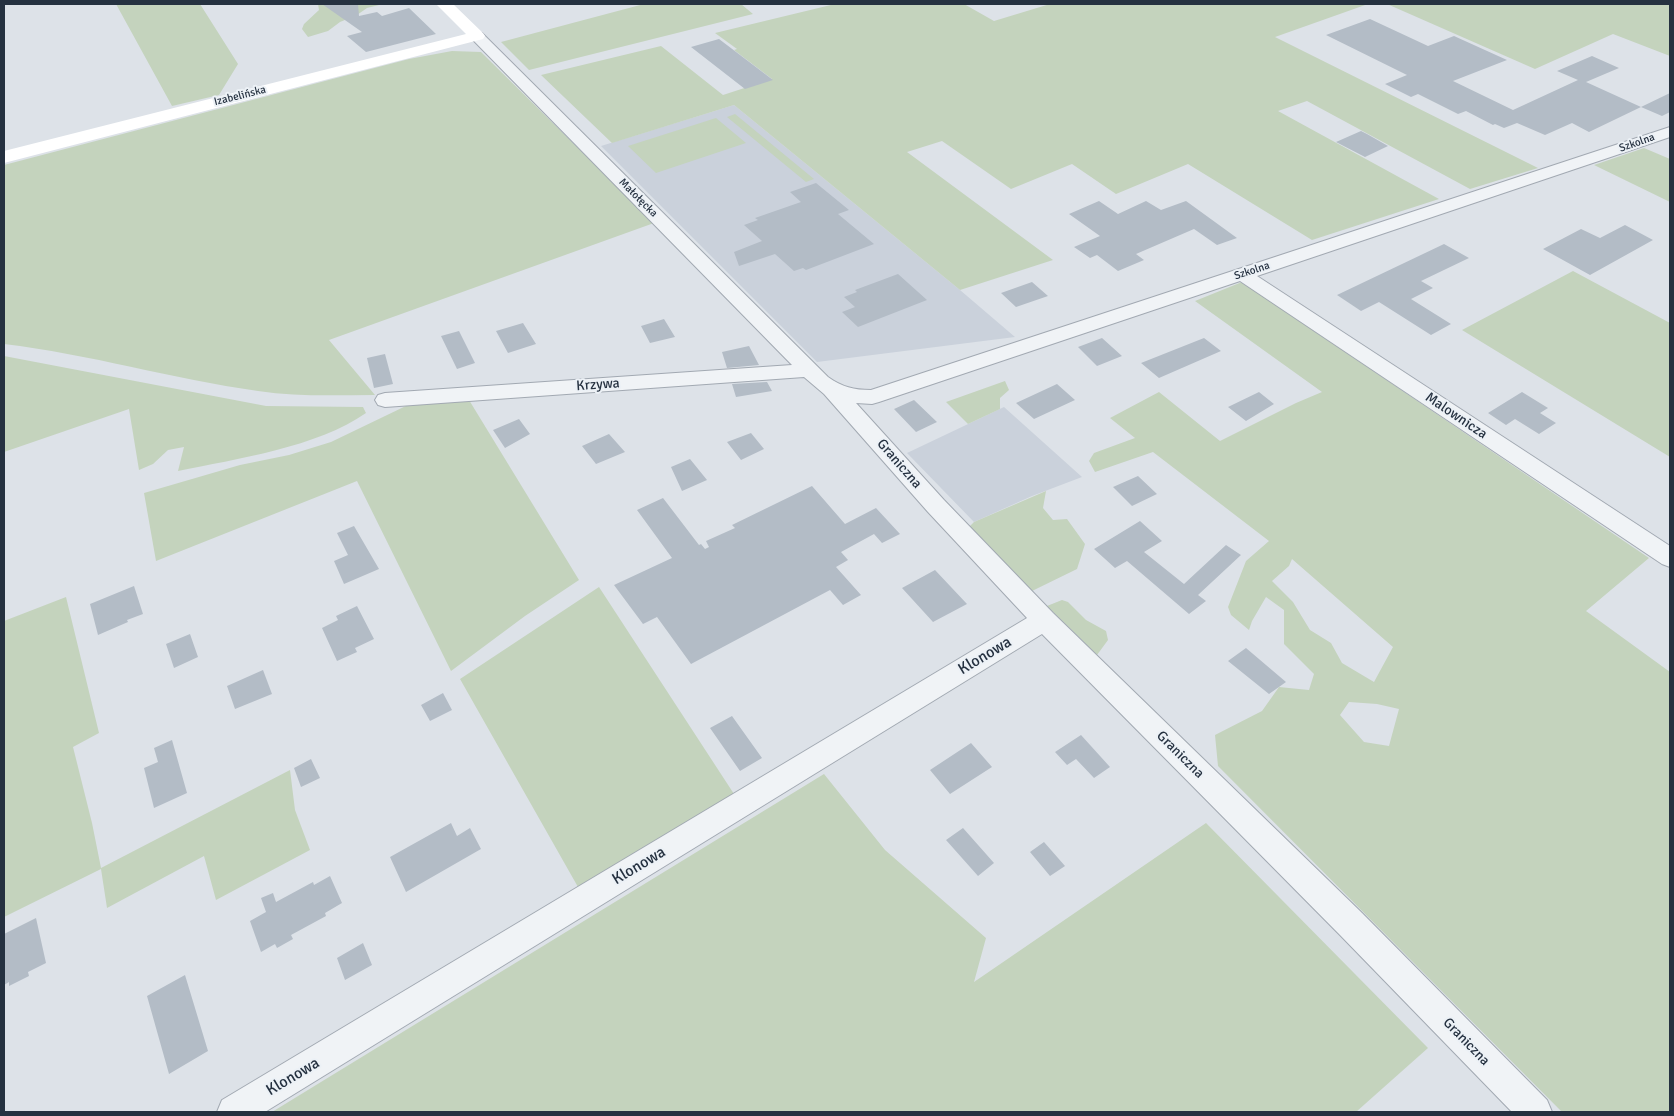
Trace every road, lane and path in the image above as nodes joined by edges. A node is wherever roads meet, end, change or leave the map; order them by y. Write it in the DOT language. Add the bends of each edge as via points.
graph roads {
  1 [pos="444,4"];
  2 [pos="477,36"];
  3 [pos="1670,132"];
  4 [pos="4,157"];
  5 [pos="1242,274"];
  6 [pos="810,370"];
  7 [pos="833,391"];
  8 [pos="385,400"];
  9 [pos="1670,558"];
  10 [pos="1044,620"];
  11 [pos="234,1112"];
  12 [pos="1536,1112"];
  1 -- 2 [label="street, Małołęcka"];
  2 -- 4 [label="street, Izabelińska"];
  2 -- 6 [label="street, Małołęcka"];
  3 -- 5 [label="street, Szkolna"];
  5 -- 7 [label="street, Szkolna" via="872,397"];
  5 -- 9 [label="street, Malownicza"];
  6 -- 7 [label="street, Małołęcka"];
  6 -- 8 [label="street, Krzywa"];
  7 -- 10 [label="street, Graniczna"];
  10 -- 11 [label="street, Klonowa"];
  10 -- 12 [label="street, Graniczna"];
}
